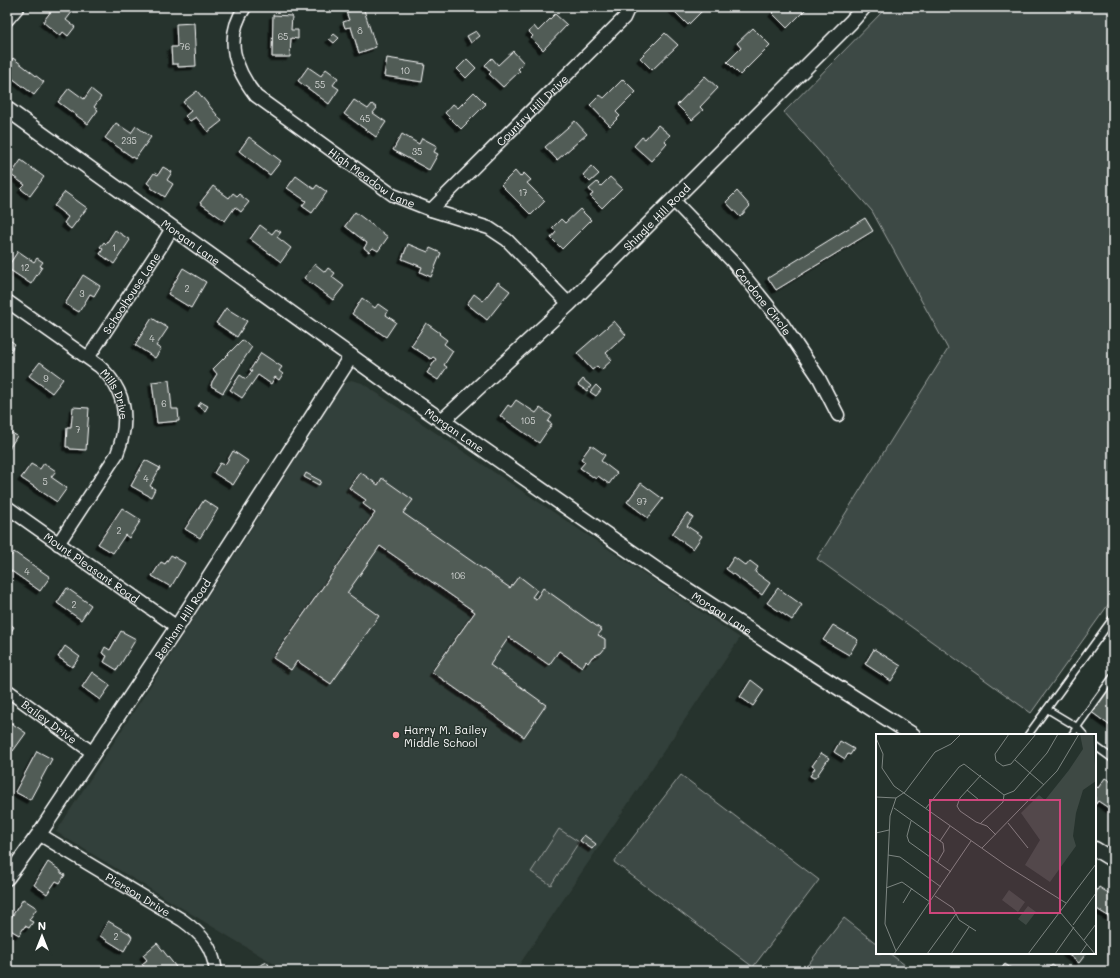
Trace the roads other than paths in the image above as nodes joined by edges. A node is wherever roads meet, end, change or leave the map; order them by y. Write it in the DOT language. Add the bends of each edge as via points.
graph roads {
  1 [pos="18,7"];
  2 [pos="245,7"];
  3 [pos="629,7"];
  4 [pos="864,7"];
  5 [pos="7,20"];
  6 [pos="7,109"];
  7 [pos="673,200"];
  8 [pos="431,210"];
  9 [pos="172,228"];
  10 [pos="7,300"];
  11 [pos="569,304"];
  12 [pos="351,356"];
  13 [pos="88,358"];
  14 [pos="838,414"];
  15 [pos="442,421"];
  16 [pos="7,507"];
  17 [pos="58,544"];
  18 [pos="1113,618"];
  19 [pos="177,627"];
  20 [pos="1113,677"];
  21 [pos="7,690"];
  22 [pos="1047,709"];
  23 [pos="1077,727"];
  24 [pos="911,734"];
  25 [pos="1029,734"];
  26 [pos="1073,734"];
  27 [pos="1083,734"];
  28 [pos="1096,747"];
  29 [pos="93,753"];
  30 [pos="1113,759"];
  31 [pos="39,834"];
  32 [pos="1096,849"];
  33 [pos="1113,860"];
  34 [pos="7,878"];
  35 [pos="216,971"];
  1 -- 5 [label="street"];
  2 -- 8 [label="street, High Meadow Lane" via="235,28 235,57 246,84 256,96 393,195"];
  3 -- 8 [label="street, Country Hill Drive" via="624,18"];
  4 -- 7 [label="street, Shingle Hill Road"];
  6 -- 9 [label="street, Morgan Lane"];
  7 -- 11 [label="street, Shingle Hill Road"];
  7 -- 14 [label="street, Cordone Circle" via="732,261 782,323 819,378"];
  8 -- 11 [label="street, High Meadow Lane" via="489,228 507,240"];
  9 -- 12 [label="street, Morgan Lane"];
  9 -- 13 [label="street, Schoolhouse Lane"];
  10 -- 13 [label="street, Mills Drive"];
  11 -- 15 [label="street, Shingle Hill Road"];
  12 -- 15 [label="street, Morgan Lane"];
  12 -- 19 [label="street, Benham Hill Road"];
  13 -- 17 [label="street, Mills Drive" via="106,372 120,394 124,406 124,430 117,454"];
  15 -- 24 [label="street, Morgan Lane" via="660,572"];
  16 -- 17 [label="street, Mount Pleasant Road"];
  17 -- 19 [label="street, Mount Pleasant Road"];
  18 -- 22 [label="lane"];
  19 -- 29 [label="street, Benham Hill Road"];
  20 -- 23 [label="lane"];
  21 -- 29 [label="street, Bailey Drive"];
  22 -- 23 [label="lane"];
  22 -- 25 [label="lane"];
  23 -- 26 [label="lane"];
  23 -- 27 [label="lane"];
  28 -- 30 [label="lane"];
  29 -- 31 [label="street, Benham Hill Road"];
  31 -- 34 [label="street, Benham Hill Road"];
  31 -- 35 [label="street, Pierson Drive" via="195,929 211,951"];
  32 -- 33 [label="street"];
}
